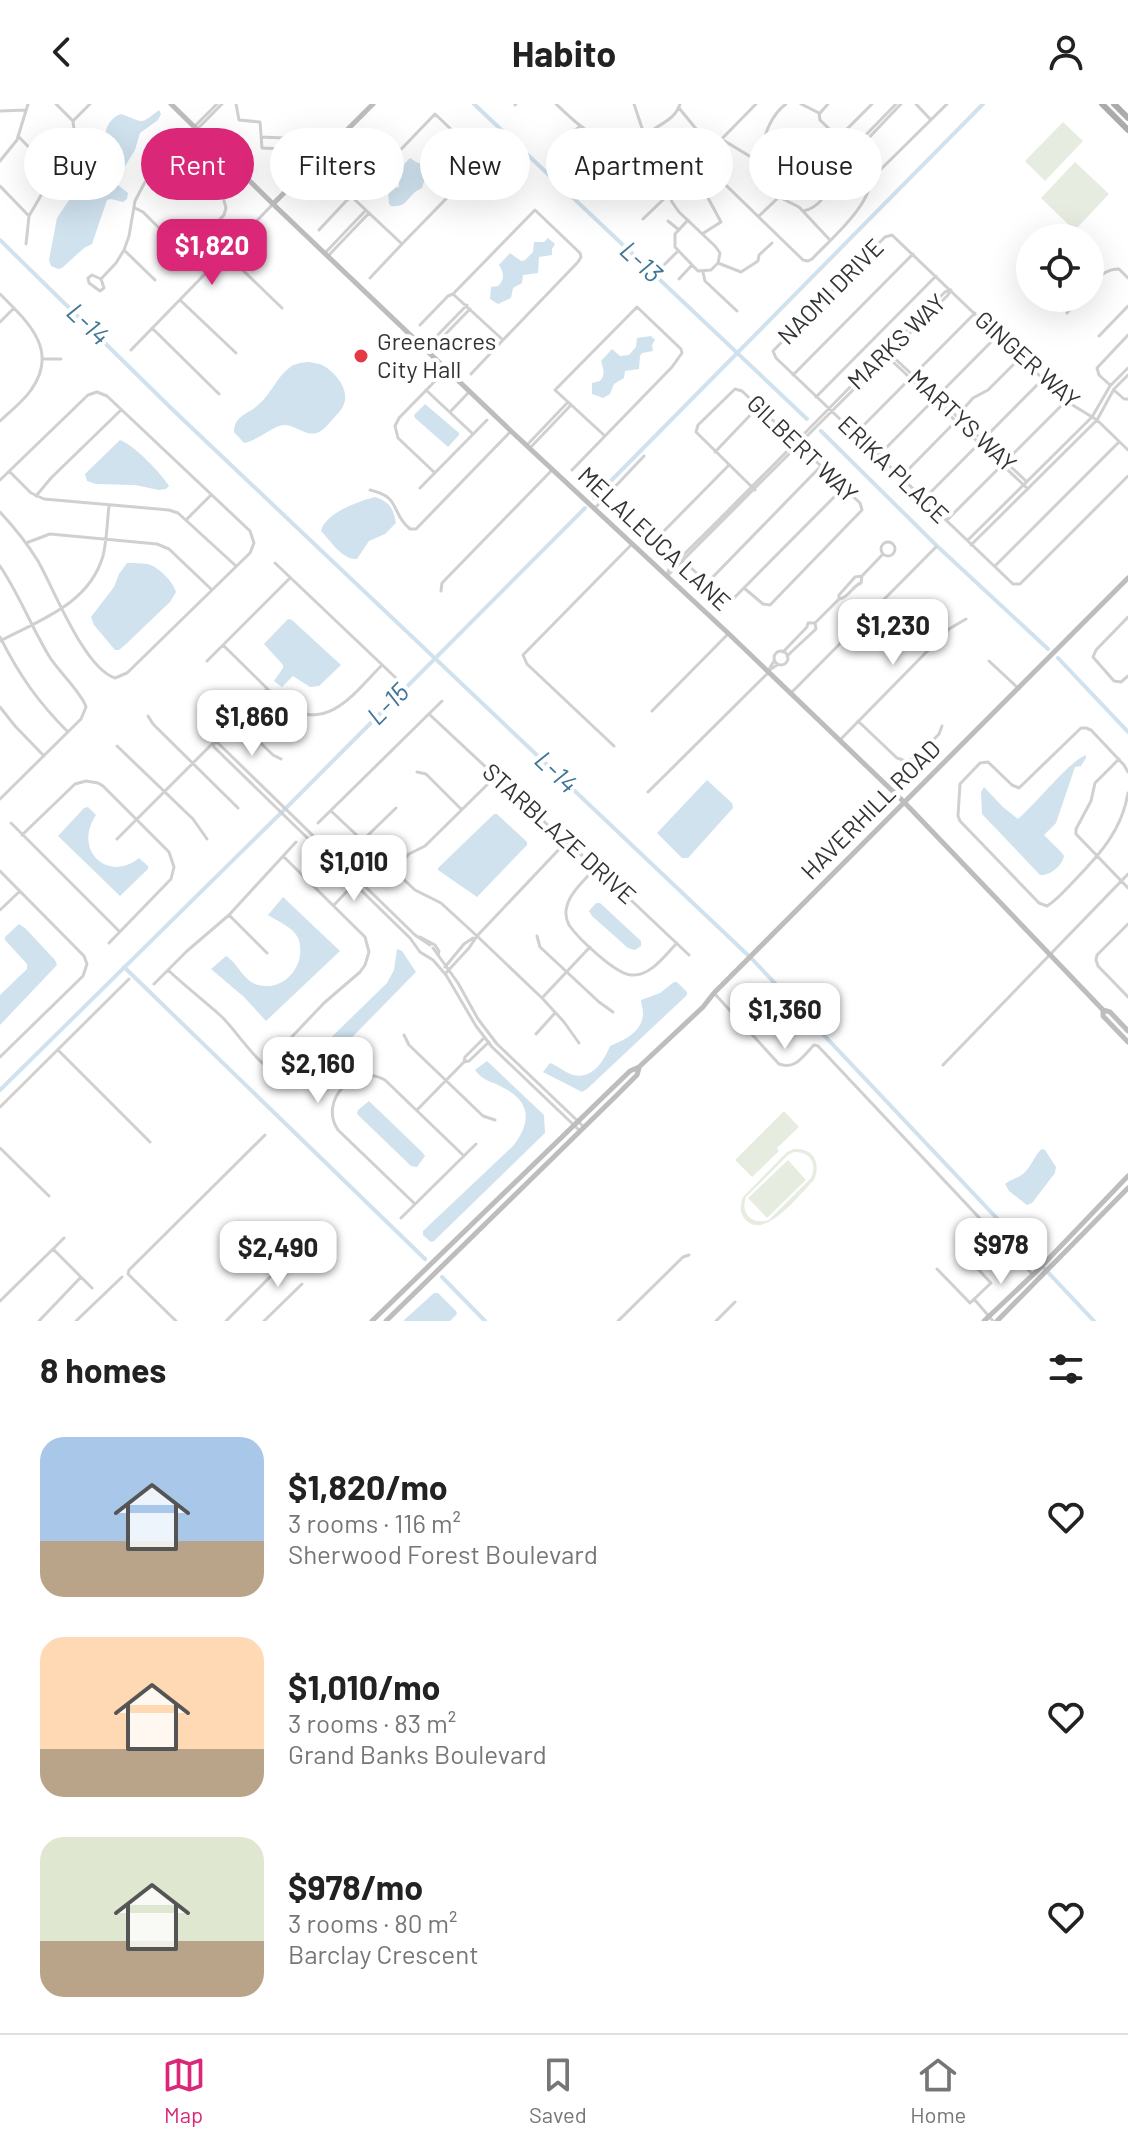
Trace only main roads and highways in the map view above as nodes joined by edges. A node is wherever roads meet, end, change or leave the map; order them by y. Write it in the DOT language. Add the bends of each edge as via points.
graph roads {
  1 [pos="1102,104"];
  2 [pos="1114,104"];
  3 [pos="1128,118"];
  4 [pos="1126,127"];
  1 -- 4 [label="main road"];
  2 -- 3 [label="main road"];
}
